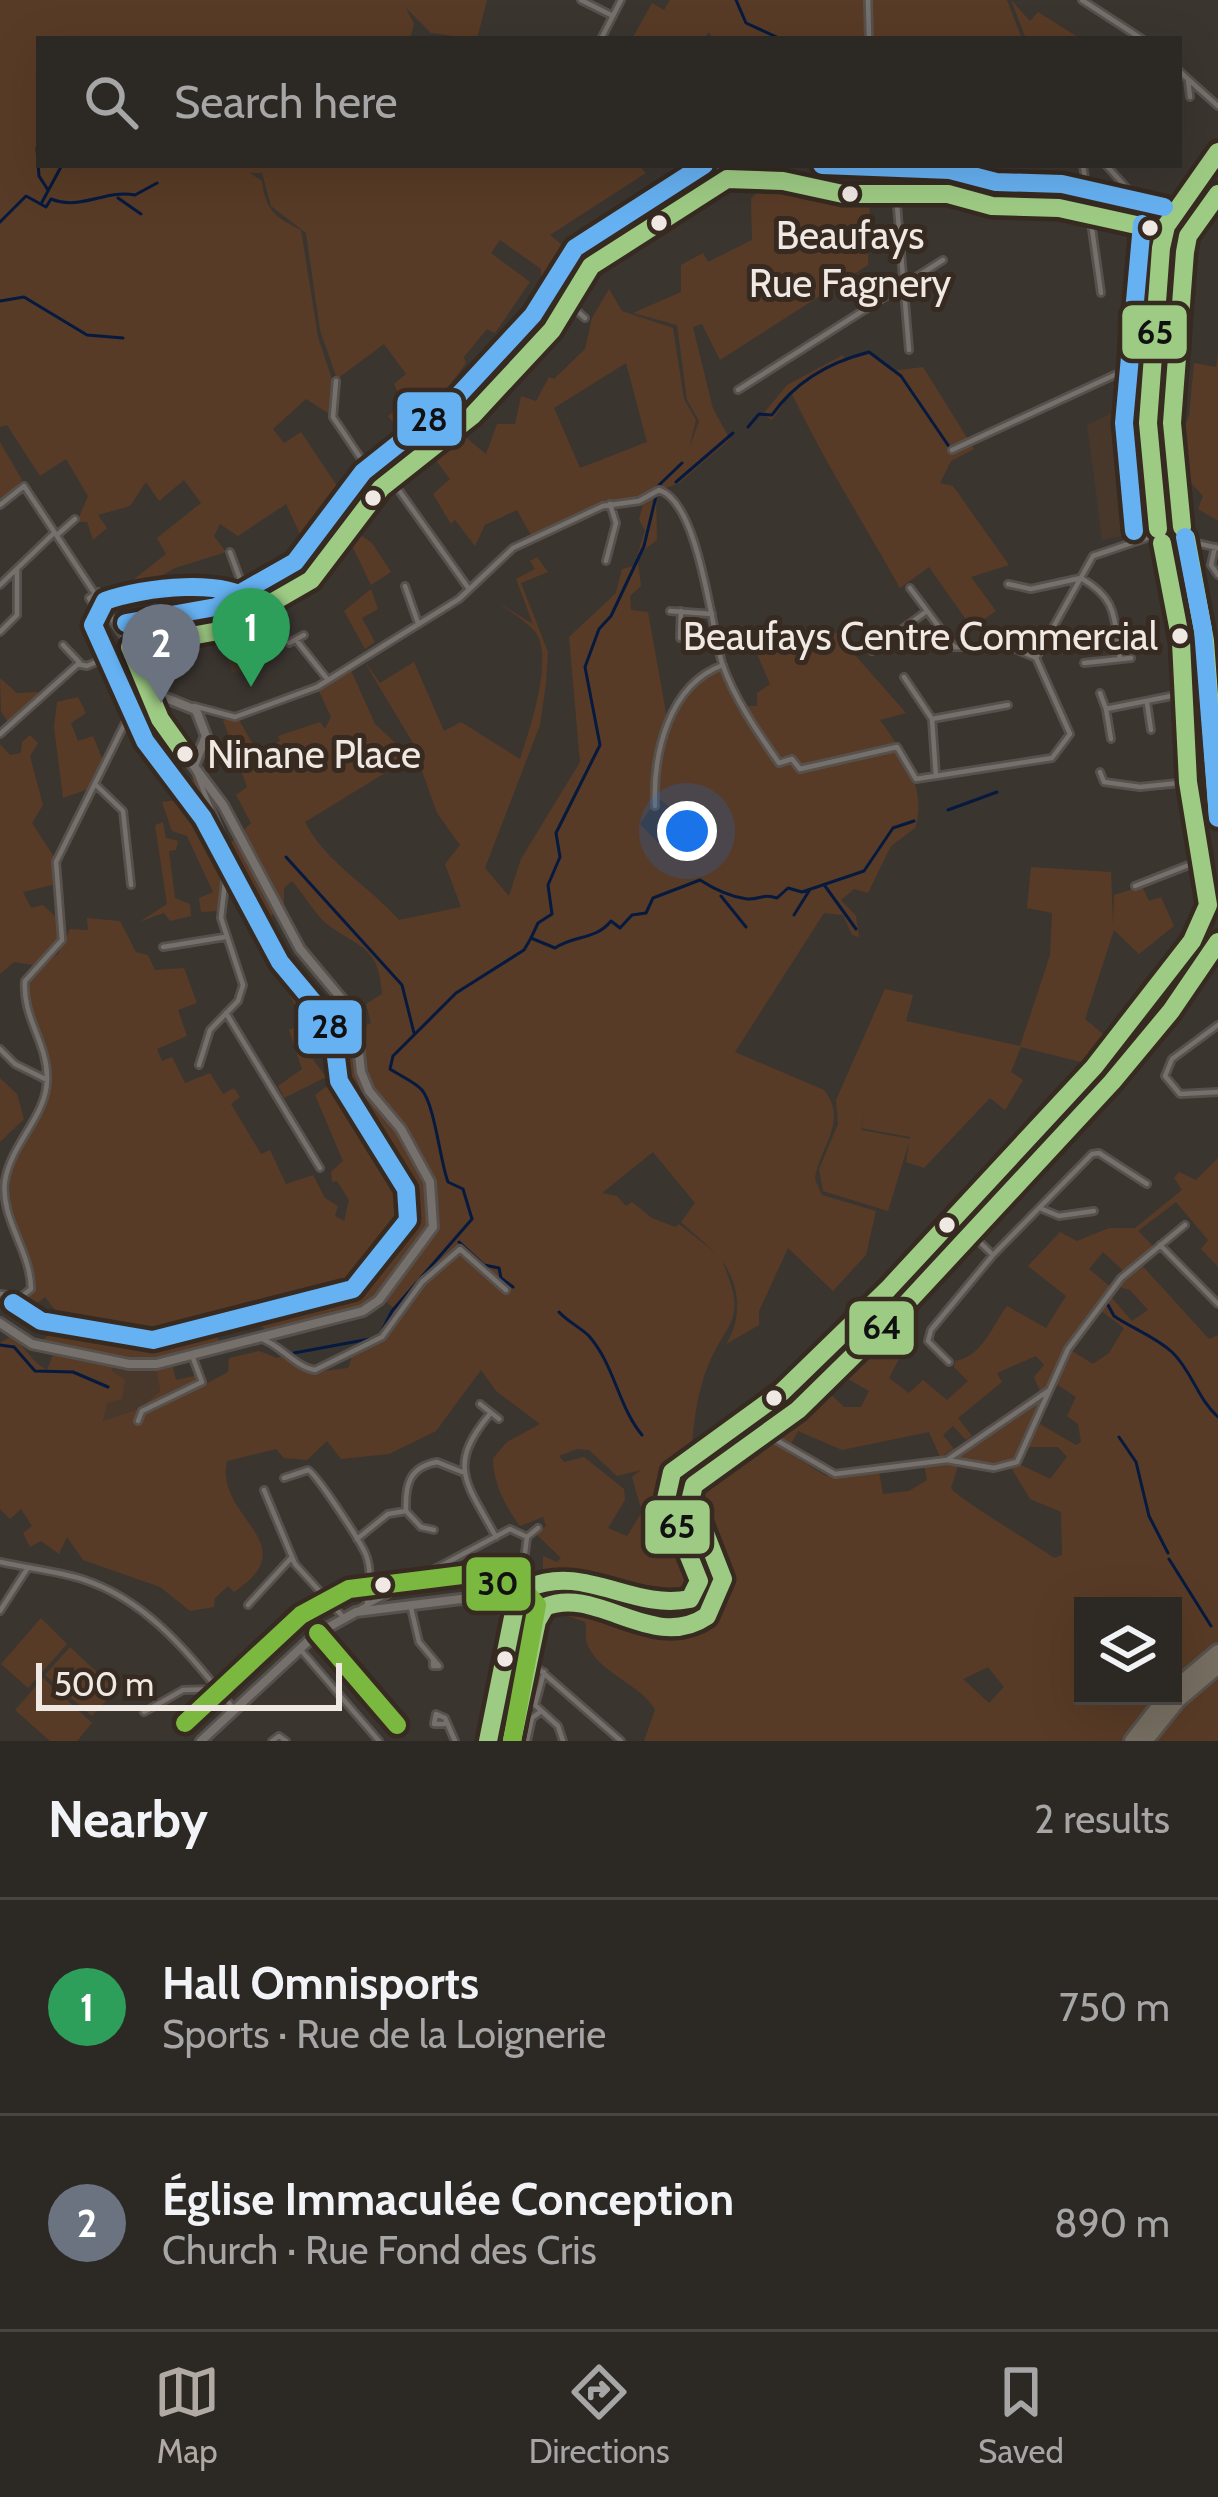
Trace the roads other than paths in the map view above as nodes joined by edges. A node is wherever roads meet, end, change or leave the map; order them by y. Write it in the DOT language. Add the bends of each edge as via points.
graph roads {
  1 [pos="580,0"];
  2 [pos="621,0"];
  3 [pos="868,0"];
  4 [pos="1082,0"];
  5 [pos="613,16"];
  6 [pos="603,36"];
  7 [pos="868,36"];
  8 [pos="1135,36"];
  9 [pos="1182,74"];
  10 [pos="1189,80"];
  11 [pos="1190,97"];
  12 [pos="1218,106"];
  13 [pos="1217,157"];
  14 [pos="722,168"];
  15 [pos="776,168"];
  16 [pos="1084,168"];
  17 [pos="1109,168"];
  18 [pos="731,177"];
  19 [pos="766,179"];
  20 [pos="896,193"];
  21 [pos="1092,214"];
  22 [pos="1162,230"];
  23 [pos="943,260"];
  24 [pos="902,283"];
  25 [pos="1101,293"];
  26 [pos="569,304"];
  27 [pos="585,318"];
  28 [pos="908,350"];
  29 [pos="1153,361"];
  30 [pos="336,381"];
  31 [pos="738,390"];
  32 [pos="952,450"];
  33 [pos="393,482"];
  34 [pos="381,488"];
  35 [pos="610,504"];
  36 [pos="0,505"];
  37 [pos="75,519"];
  38 [pos="55,534"];
  39 [pos="1160,536"];
  40 [pos="1217,548"];
  41 [pos="230,552"];
  42 [pos="606,561"];
  43 [pos="17,569"];
  44 [pos="1218,575"];
  45 [pos="1081,578"];
  46 [pos="1008,584"];
  47 [pos="0,585"];
  48 [pos="405,586"];
  49 [pos="470,589"];
  50 [pos="910,589"];
  51 [pos="98,592"];
  52 [pos="110,609"];
  53 [pos="670,611"];
  54 [pos="681,611"];
  55 [pos="927,611"];
  56 [pos="254,614"];
  57 [pos="712,614"];
  58 [pos="117,622"];
  59 [pos="240,622"];
  60 [pos="418,623"];
  61 [pos="0,632"];
  62 [pos="304,635"];
  63 [pos="680,638"];
  64 [pos="298,641"];
  65 [pos="289,643"];
  66 [pos="63,645"];
  67 [pos="130,647"];
  68 [pos="872,651"];
  69 [pos="1036,658"];
  70 [pos="1131,658"];
  71 [pos="1120,659"];
  72 [pos="80,664"];
  73 [pos="1084,664"];
  74 [pos="723,665"];
  75 [pos="904,677"];
  76 [pos="328,680"];
  77 [pos="152,692"];
  78 [pos="1100,693"];
  79 [pos="1187,694"];
  80 [pos="1147,703"];
  81 [pos="1008,705"];
  82 [pos="1106,709"];
  83 [pos="199,710"];
  84 [pos="932,719"];
  85 [pos="1151,730"];
  86 [pos="0,734"];
  87 [pos="1111,739"];
  88 [pos="184,754"];
  89 [pos="197,754"];
  90 [pos="194,766"];
  91 [pos="1100,772"];
  92 [pos="936,776"];
  93 [pos="1188,782"];
  94 [pos="97,785"];
  95 [pos="656,806"];
  96 [pos="1198,861"];
  97 [pos="130,885"];
  98 [pos="1135,886"];
  99 [pos="1200,931"];
  100 [pos="225,937"];
  101 [pos="162,938"];
  102 [pos="1218,943"];
  103 [pos="163,947"];
  104 [pos="164,956"];
  105 [pos="226,1013"];
  106 [pos="1218,1025"];
  107 [pos="0,1049"];
  108 [pos="199,1065"];
  109 [pos="47,1080"];
  110 [pos="1218,1092"];
  111 [pos="320,1168"];
  112 [pos="1147,1184"];
  113 [pos="1039,1209"];
  114 [pos="1094,1210"];
  115 [pos="954,1217"];
  116 [pos="1185,1225"];
  117 [pos="1160,1245"];
  118 [pos="993,1256"];
  119 [pos="506,1290"];
  120 [pos="0,1294"];
  121 [pos="1218,1304"];
  122 [pos="0,1324"];
  123 [pos="260,1339"];
  124 [pos="194,1358"];
  125 [pos="950,1362"];
  126 [pos="1048,1391"];
  127 [pos="480,1404"];
  128 [pos="489,1415"];
  129 [pos="499,1419"];
  130 [pos="741,1420"];
  131 [pos="138,1421"];
  132 [pos="947,1460"];
  133 [pos="462,1472"];
  134 [pos="284,1478"];
  135 [pos="264,1490"];
  136 [pos="406,1511"];
  137 [pos="538,1528"];
  138 [pos="434,1530"];
  139 [pos="496,1537"];
  140 [pos="527,1537"];
  141 [pos="357,1538"];
  142 [pos="292,1557"];
  143 [pos="0,1562"];
  144 [pos="27,1569"];
  145 [pos="367,1603"];
  146 [pos="248,1606"];
  147 [pos="516,1606"];
  148 [pos="410,1607"];
  149 [pos="0,1611"];
  150 [pos="356,1612"];
  151 [pos="344,1618"];
  152 [pos="508,1642"];
  153 [pos="300,1649"];
  154 [pos="1218,1652"];
  155 [pos="433,1660"];
  156 [pos="1218,1666"];
  157 [pos="544,1672"];
  158 [pos="1182,1683"];
  159 [pos="218,1689"];
  160 [pos="1160,1705"];
  161 [pos="235,1710"];
  162 [pos="144,1712"];
  163 [pos="540,1712"];
  164 [pos="444,1724"];
  165 [pos="213,1737"];
  166 [pos="201,1741"];
  167 [pos="379,1741"];
  168 [pos="455,1741"];
  169 [pos="488,1741"];
  170 [pos="527,1741"];
  171 [pos="563,1741"];
  172 [pos="621,1741"];
  173 [pos="1132,1741"];
  174 [pos="1145,1741"];
  1 -- 5 [label="street"];
  2 -- 5 [label="street"];
  3 -- 7 [label="street"];
  4 -- 8 [label="street"];
  5 -- 6 [label="street"];
  9 -- 10 [label="street"];
  10 -- 11 [label="street"];
  10 -- 12 [label="street"];
  13 -- 22 [label="main road"];
  14 -- 18 [label="street"];
  15 -- 19 [label="street"];
  16 -- 21 [label="street"];
  17 -- 22 [label="street"];
  18 -- 19 [label="street"];
  18 -- 26 [label="street" via="599,259"];
  19 -- 20 [label="street" via="844,194"];
  20 -- 21 [label="street"];
  20 -- 24 [label="street"];
  21 -- 22 [label="street"];
  21 -- 25 [label="street"];
  22 -- 29 [label="main road"];
  23 -- 24 [label="street"];
  24 -- 28 [label="street"];
  24 -- 31 [label="street"];
  26 -- 27 [label="street"];
  26 -- 33 [label="street" via="472,416"];
  29 -- 32 [label="street"];
  29 -- 39 [label="main road" via="1149,442"];
  30 -- 34 [label="street" via="333,417"];
  33 -- 34 [label="street"];
  33 -- 49 [label="street"];
  34 -- 56 [label="street" via="316,575"];
  35 -- 42 [label="street" via="616,523"];
  35 -- 49 [label="street" via="513,548"];
  35 -- 57 [label="street" via="669,494 707,581"];
  36 -- 38 [label="street" via="24,486"];
  37 -- 38 [label="street"];
  38 -- 43 [label="street"];
  38 -- 51 [label="street"];
  39 -- 40 [label="street"];
  39 -- 45 [label="street" via="1098,551"];
  39 -- 79 [label="main road"];
  40 -- 44 [label="street" via="1211,565"];
  41 -- 56 [label="street"];
  43 -- 47 [label="street"];
  43 -- 61 [label="street" via="17,615"];
  45 -- 46 [label="street" via="1031,589"];
  45 -- 69 [label="street"];
  45 -- 71 [label="street" via="1111,600"];
  48 -- 60 [label="street"];
  49 -- 60 [label="street"];
  50 -- 55 [label="street"];
  51 -- 52 [label="street"];
  51 -- 52 [label="street" via="89,598 92,607"];
  52 -- 58 [label="street"];
  53 -- 54 [label="street"];
  54 -- 57 [label="street"];
  54 -- 63 [label="street"];
  55 -- 68 [label="street"];
  55 -- 69 [label="street" via="954,647 1011,647"];
  56 -- 59 [label="street"];
  57 -- 74 [label="street"];
  58 -- 59 [label="street" via="160,611"];
  58 -- 67 [label="street"];
  59 -- 67 [label="street"];
  60 -- 76 [label="street"];
  62 -- 64 [label="street"];
  64 -- 65 [label="street"];
  64 -- 76 [label="street"];
  66 -- 72 [label="street"];
  67 -- 72 [label="street"];
  67 -- 77 [label="street"];
  69 -- 92 [label="street" via="1068,741 1044,760"];
  70 -- 71 [label="street"];
  71 -- 73 [label="street"];
  72 -- 86 [label="street"];
  74 -- 92 [label="street" via="778,763 792,759 800,769 897,747 916,779"];
  74 -- 95 [label="street" via="671,710"];
  75 -- 84 [label="street"];
  76 -- 83 [label="street" via="235,716"];
  77 -- 83 [label="street"];
  77 -- 88 [label="street"];
  77 -- 94 [label="street" via="131,711"];
  78 -- 82 [label="street"];
  79 -- 80 [label="street"];
  79 -- 93 [label="main road"];
  80 -- 82 [label="street"];
  80 -- 85 [label="street"];
  81 -- 84 [label="street"];
  82 -- 87 [label="street"];
  83 -- 89 [label="street" via="206,736"];
  84 -- 92 [label="street"];
  88 -- 89 [label="street"];
  88 -- 90 [label="street"];
  89 -- 90 [label="street"];
  90 -- 100 [label="street" via="227,864"];
  90 -- 123 [label="street" via="301,949 345,1003 361,1072 419,1158 435,1207 422,1248 379,1300 363,1312"];
  91 -- 93 [label="street" via="1104,782 1141,787"];
  93 -- 96 [label="main road"];
  94 -- 97 [label="street" via="123,811"];
  94 -- 109 [label="street" via="56,862 62,940 24,986"];
  96 -- 98 [label="street"];
  96 -- 99 [label="main road" via="1210,919"];
  99 -- 102 [label="main road"];
  99 -- 115 [label="main road" via="1157,992"];
  100 -- 103 [label="street"];
  100 -- 105 [label="street" via="243,986"];
  101 -- 103 [label="street"];
  103 -- 104 [label="street"];
  105 -- 108 [label="street" via="210,1030"];
  105 -- 111 [label="street"];
  106 -- 110 [label="street" via="1172,1059 1165,1076 1180,1094"];
  107 -- 109 [label="street"];
  109 -- 120 [label="street" via="4,1186 31,1288 21,1297"];
  112 -- 113 [label="street" via="1096,1152"];
  113 -- 114 [label="street" via="1059,1216"];
  113 -- 118 [label="street"];
  115 -- 118 [label="street"];
  115 -- 130 [label="main road" via="798,1379"];
  116 -- 117 [label="street"];
  117 -- 121 [label="street"];
  117 -- 126 [label="street" via="1121,1278"];
  118 -- 125 [label="street" via="928,1336"];
  119 -- 123 [label="street" via="460,1249 429,1273 382,1337 315,1370"];
  122 -- 124 [label="street" via="32,1344 129,1364"];
  123 -- 124 [label="street"];
  124 -- 131 [label="street" via="202,1382 142,1411"];
  126 -- 132 [label="street"];
  126 -- 132 [label="street" via="1013,1466"];
  127 -- 128 [label="street"];
  128 -- 129 [label="street"];
  128 -- 133 [label="street" via="466,1442"];
  130 -- 132 [label="street" via="830,1474"];
  130 -- 147 [label="main road" via="666,1480 666,1499 697,1572 690,1599 666,1602 556,1577 532,1585"];
  133 -- 136 [label="street" via="437,1462 414,1471"];
  133 -- 139 [label="street"];
  134 -- 141 [label="street" via="315,1471"];
  135 -- 142 [label="street"];
  136 -- 138 [label="street"];
  136 -- 141 [label="street" via="388,1514"];
  137 -- 140 [label="street"];
  139 -- 140 [label="street" via="510,1529"];
  139 -- 145 [label="street"];
  140 -- 147 [label="street"];
  141 -- 145 [label="street" via="369,1569"];
  142 -- 146 [label="street"];
  142 -- 151 [label="street"];
  143 -- 144 [label="street"];
  144 -- 149 [label="street"];
  144 -- 159 [label="street" via="91,1582 145,1614 175,1636"];
  145 -- 150 [label="street"];
  147 -- 148 [label="street" via="463,1600"];
  147 -- 152 [label="main road"];
  148 -- 150 [label="street"];
  148 -- 155 [label="street"];
  150 -- 151 [label="street"];
  151 -- 153 [label="street"];
  152 -- 157 [label="street"];
  152 -- 169 [label="main road"];
  153 -- 161 [label="street"];
  153 -- 167 [label="street"];
  154 -- 158 [label="highway"];
  156 -- 174 [label="highway"];
  157 -- 163 [label="street"];
  157 -- 172 [label="street"];
  159 -- 161 [label="street"];
  159 -- 162 [label="street" via="183,1690"];
  160 -- 173 [label="highway"];
  161 -- 165 [label="street"];
  163 -- 170 [label="street"];
  163 -- 171 [label="street"];
  164 -- 168 [label="street"];
  165 -- 166 [label="street"];
}
